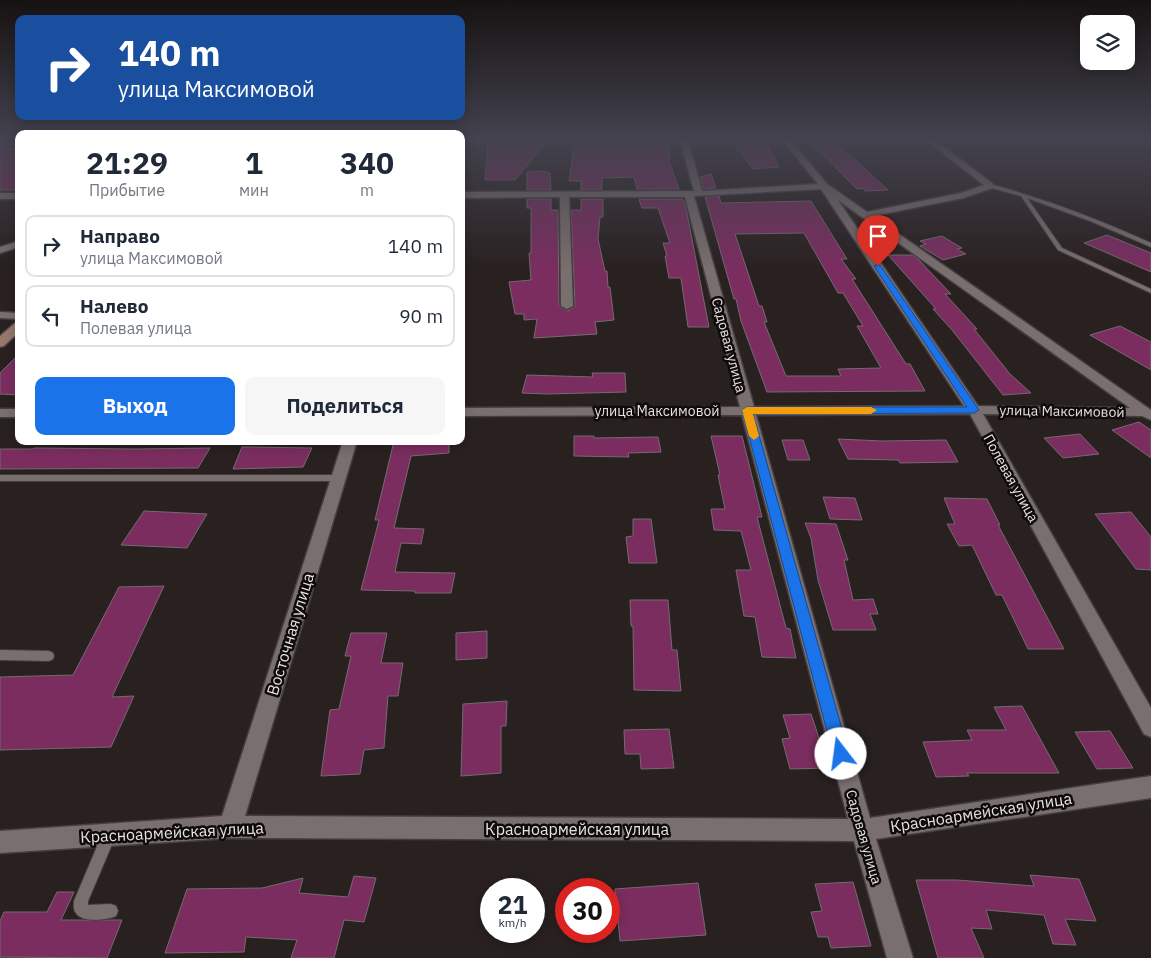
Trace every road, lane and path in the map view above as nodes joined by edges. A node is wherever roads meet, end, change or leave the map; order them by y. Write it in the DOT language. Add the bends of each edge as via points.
graph roads {
  1 [pos="691,182"];
  2 [pos="820,182"];
  3 [pos="984,182"];
  4 [pos="824,186"];
  5 [pos="990,186"];
  6 [pos="564,193"];
  7 [pos="694,194"];
  8 [pos="1022,194"];
  9 [pos="465,195"];
  10 [pos="0,196"];
  11 [pos="15,196"];
  12 [pos="867,215"];
  13 [pos="15,245"];
  14 [pos="1151,245"];
  15 [pos="0,250"];
  16 [pos="1151,291"];
  17 [pos="568,306"];
  18 [pos="0,315"];
  19 [pos="15,316"];
  20 [pos="15,329"];
  21 [pos="0,343"];
  22 [pos="747,410"];
  23 [pos="974,410"];
  24 [pos="465,412"];
  25 [pos="0,413"];
  26 [pos="15,413"];
  27 [pos="1149,413"];
  28 [pos="349,445"];
  29 [pos="0,478"];
  30 [pos="339,478"];
  31 [pos="0,655"];
  32 [pos="48,656"];
  33 [pos="1151,727"];
  34 [pos="1151,786"];
  35 [pos="230,827"];
  36 [pos="862,830"];
  37 [pos="109,835"];
  38 [pos="0,842"];
  39 [pos="111,911"];
  40 [pos="900,958"];
  1 -- 7 [label="street, Садовая улица"];
  2 -- 4 [label="street, Полевая улица"];
  3 -- 5 [label="street"];
  4 -- 7 [label="street"];
  4 -- 12 [label="street, Полевая улица"];
  4 -- 23 [label="street, Полевая улица"];
  5 -- 8 [label="lane"];
  5 -- 12 [label="street" via="963,195"];
  6 -- 7 [label="street"];
  6 -- 9 [label="street"];
  6 -- 17 [label="street"];
  7 -- 22 [label="street, Садовая улица"];
  8 -- 14 [label="lane" via="1088,216"];
  8 -- 16 [label="lane" via="1060,249"];
  10 -- 11 [label="street"];
  12 -- 27 [label="street, Полевая улица"];
  13 -- 15 [label="street"];
  18 -- 19 [label="street"];
  20 -- 21 [label="main road"];
  22 -- 23 [label="street, улица Максимовой"];
  22 -- 24 [label="street, улица Максимовой"];
  22 -- 36 [label="street, Садовая улица"];
  23 -- 27 [label="street, улица Максимовой"];
  23 -- 33 [label="street, Полевая улица"];
  25 -- 26 [label="street"];
  28 -- 30 [label="street, Восточная улица"];
  29 -- 30 [label="lane"];
  30 -- 35 [label="street, Восточная улица"];
  31 -- 32 [label="lane"];
  34 -- 36 [label="street, Красноармейская улица"];
  35 -- 36 [label="street, Красноармейская улица"];
  35 -- 37 [label="street, Красноармейская улица"];
  36 -- 40 [label="street, Садовая улица"];
  37 -- 38 [label="street, Красноармейская улица"];
  37 -- 39 [label="lane" via="81,901 81,909 85,912"];
}
